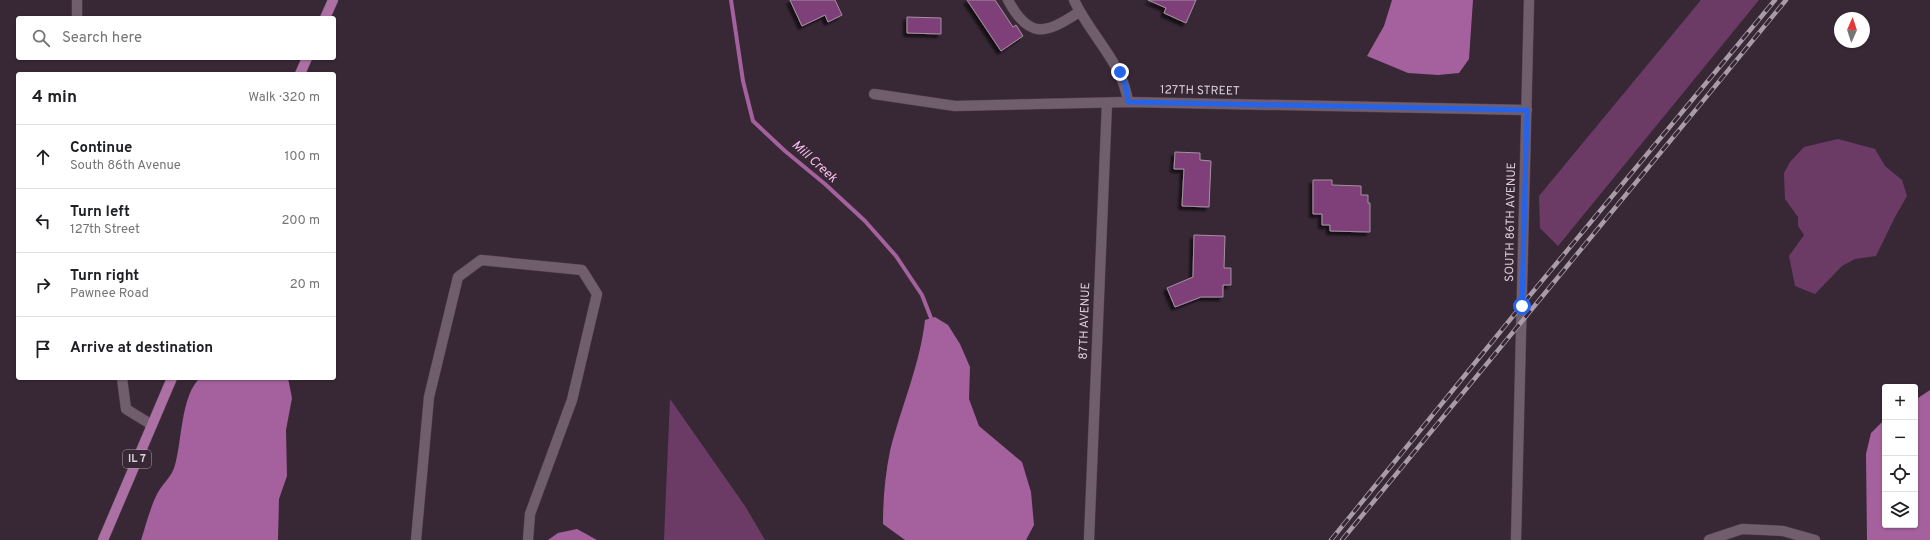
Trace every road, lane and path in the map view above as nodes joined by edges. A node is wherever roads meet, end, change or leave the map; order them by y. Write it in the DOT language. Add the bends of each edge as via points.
graph roads {
  1 [pos="77,0"];
  2 [pos="333,0"];
  3 [pos="1008,0"];
  4 [pos="1074,0"];
  5 [pos="1529,0"];
  6 [pos="1079,12"];
  7 [pos="77,16"];
  8 [pos="326,16"];
  9 [pos="306,60"];
  10 [pos="301,72"];
  11 [pos="874,94"];
  12 [pos="1128,102"];
  13 [pos="1107,103"];
  14 [pos="1527,110"];
  15 [pos="122,380"];
  16 [pos="171,380"];
  17 [pos="152,425"];
  18 [pos="103,540"];
  19 [pos="416,540"];
  20 [pos="528,540"];
  21 [pos="1089,540"];
  22 [pos="1516,540"];
  23 [pos="1709,540"];
  24 [pos="1815,540"];
  1 -- 7 [label="street"];
  2 -- 8 [label="main road"];
  3 -- 6 [label="street" via="1014,12 1028,26 1043,30 1060,24"];
  4 -- 6 [label="street"];
  5 -- 14 [label="street, SOUTH 86TH AVENUE"];
  6 -- 12 [label="street" via="1120,72"];
  9 -- 10 [label="main road"];
  11 -- 13 [label="street, 127TH STREET" via="954,106"];
  12 -- 13 [label="street, 127TH STREET"];
  12 -- 14 [label="street, 127TH STREET"];
  13 -- 21 [label="street, 87TH AVENUE"];
  14 -- 22 [label="street, SOUTH 86TH AVENUE"];
  15 -- 17 [label="street" via="126,409"];
  16 -- 17 [label="main road, IL 7"];
  17 -- 18 [label="main road, IL 7"];
  19 -- 20 [label="street" via="431,390 458,277 481,260 582,270 597,294 572,400 530,514"];
  23 -- 24 [label="street" via="1742,529 1783,531"];
}
